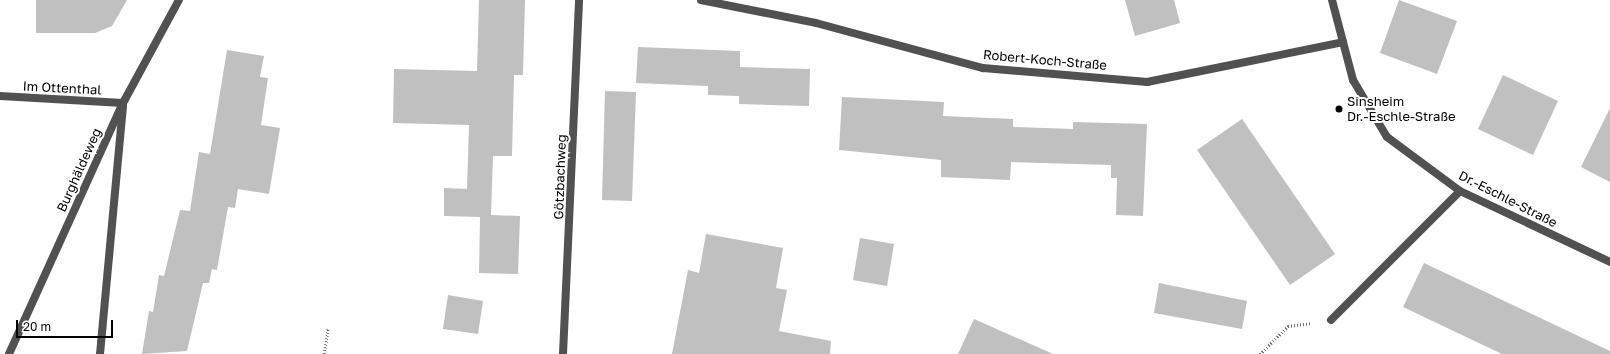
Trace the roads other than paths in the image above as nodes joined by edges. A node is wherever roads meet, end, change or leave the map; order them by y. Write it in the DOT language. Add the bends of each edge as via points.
graph roads {
  1 [pos="179,0"];
  2 [pos="579,0"];
  3 [pos="701,0"];
  4 [pos="1332,0"];
  5 [pos="1343,42"];
  6 [pos="0,96"];
  7 [pos="123,103"];
  8 [pos="1460,191"];
  9 [pos="1610,262"];
  10 [pos="1331,320"];
  11 [pos="9,354"];
  12 [pos="100,354"];
  13 [pos="563,354"];
  1 -- 7 [label="street, Burghäldeweg"];
  2 -- 13 [label="street, Götzbachweg"];
  3 -- 5 [label="street, Robert-Koch-Straße" via="816,23 983,68 1147,82"];
  4 -- 5 [label="street, Dr.-Eschle-Straße"];
  5 -- 8 [label="street, Dr.-Eschle-Straße" via="1353,80 1387,137"];
  6 -- 7 [label="street, Im Ottenthal"];
  7 -- 11 [label="street, Burghäldeweg"];
  7 -- 12 [label="street"];
  8 -- 9 [label="street, Dr.-Eschle-Straße"];
  8 -- 10 [label="street"];
}
